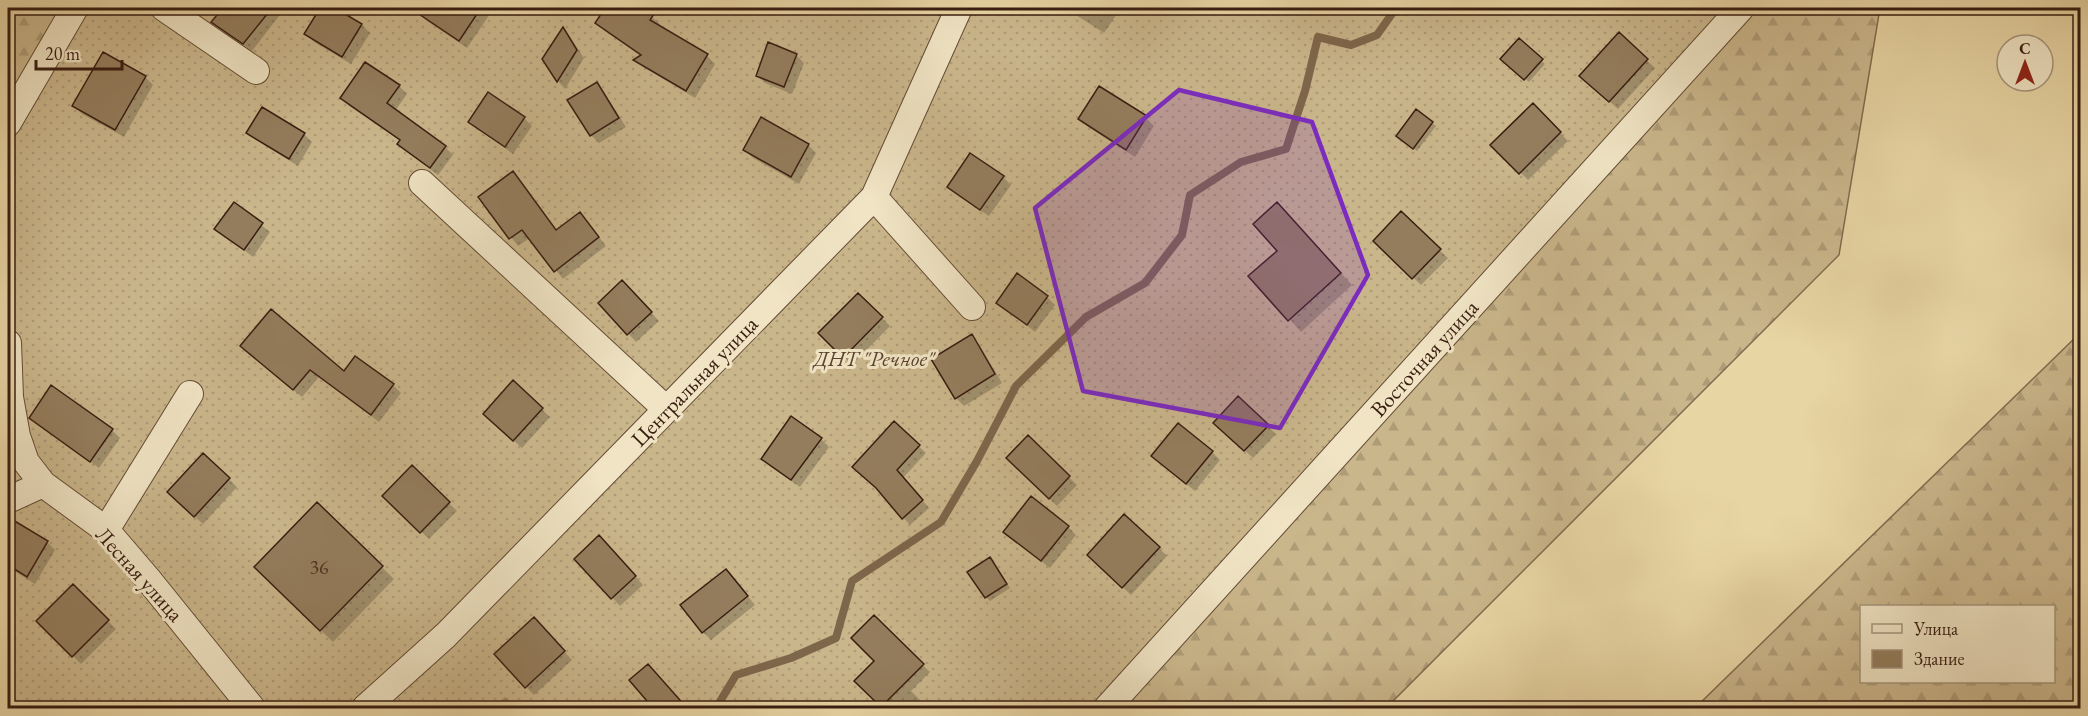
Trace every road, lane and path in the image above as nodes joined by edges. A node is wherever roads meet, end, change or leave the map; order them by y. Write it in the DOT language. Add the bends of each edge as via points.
graph roads {
  1 [pos="75,8"];
  2 [pos="164,8"];
  3 [pos="959,8"];
  4 [pos="1741,8"];
  5 [pos="256,71"];
  6 [pos="8,123"];
  7 [pos="423,183"];
  8 [pos="874,196"];
  9 [pos="972,307"];
  10 [pos="8,343"];
  11 [pos="190,394"];
  12 [pos="666,409"];
  13 [pos="43,484"];
  14 [pos="8,500"];
  15 [pos="106,530"];
  16 [pos="252,708"];
  17 [pos="365,708"];
  18 [pos="1107,708"];
  1 -- 6 [label="street"];
  2 -- 5 [label="street"];
  3 -- 8 [label="street, Центральная улица"];
  4 -- 18 [label="street, Восточная улица"];
  7 -- 12 [label="street"];
  8 -- 9 [label="street"];
  8 -- 12 [label="street, Центральная улица"];
  10 -- 13 [label="street, Лесная улица" via="10,397 17,436 26,462"];
  11 -- 15 [label="street"];
  12 -- 17 [label="street, Центральная улица" via="446,635"];
  13 -- 14 [label="street"];
  13 -- 15 [label="street, Лесная улица"];
  15 -- 16 [label="street, Лесная улица"];
}
